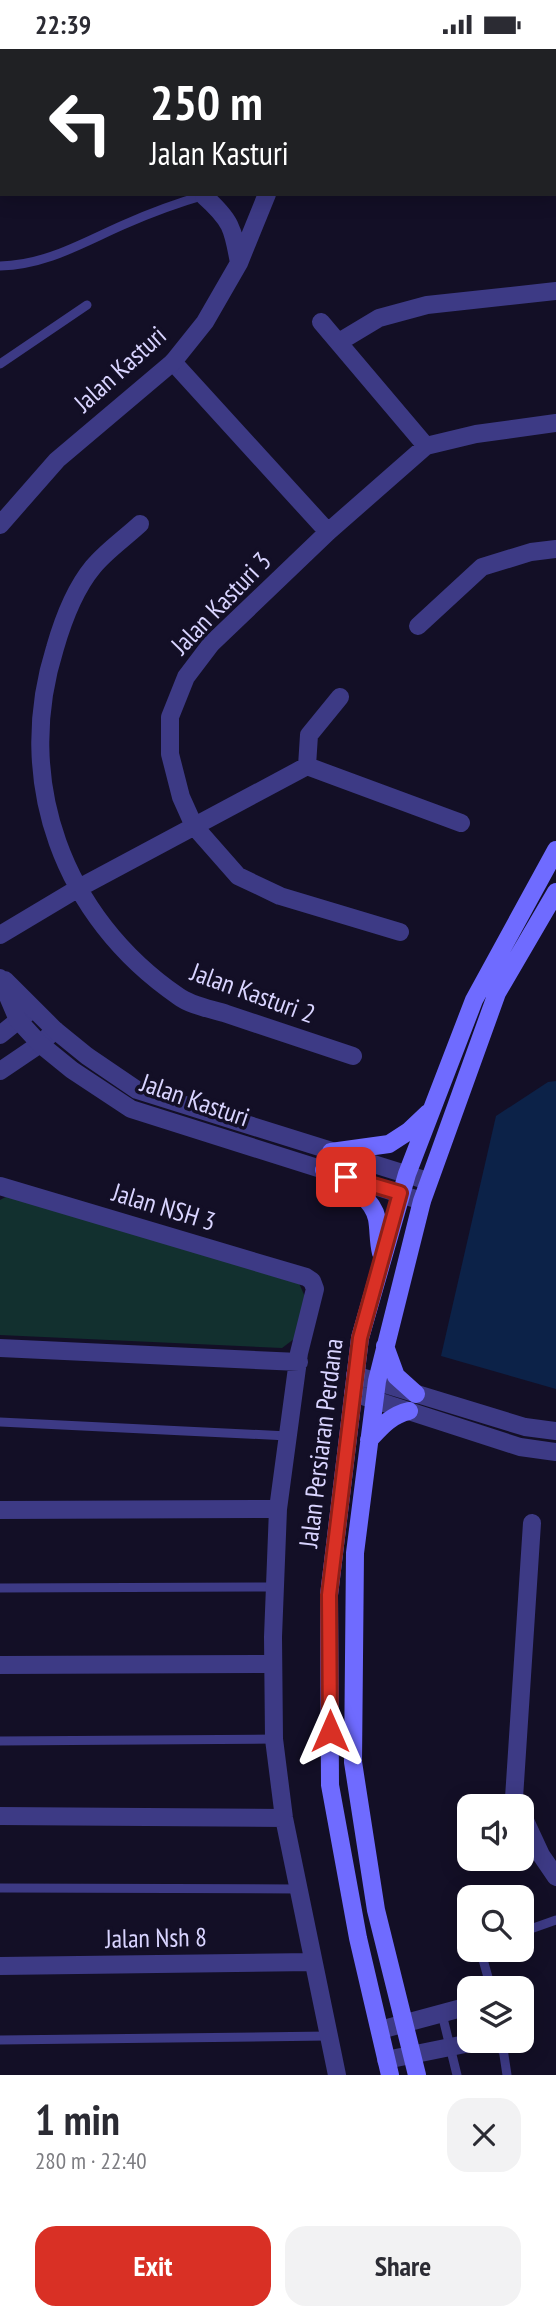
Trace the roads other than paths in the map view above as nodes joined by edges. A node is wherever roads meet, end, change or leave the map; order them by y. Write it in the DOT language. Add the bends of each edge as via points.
graph roads {
  1 [pos="205,196"];
  2 [pos="209,196"];
  3 [pos="266,196"];
  4 [pos="239,263"];
  5 [pos="0,267"];
  6 [pos="556,291"];
  7 [pos="87,305"];
  8 [pos="321,321"];
  9 [pos="339,342"];
  10 [pos="173,362"];
  11 [pos="0,364"];
  12 [pos="556,423"];
  13 [pos="426,446"];
  14 [pos="140,524"];
  15 [pos="0,525"];
  16 [pos="328,532"];
  17 [pos="556,549"];
  18 [pos="418,626"];
  19 [pos="340,697"];
  20 [pos="307,766"];
  21 [pos="461,823"];
  22 [pos="194,827"];
  23 [pos="556,851"];
  24 [pos="77,889"];
  25 [pos="556,892"];
  26 [pos="400,932"];
  27 [pos="0,935"];
  28 [pos="0,977"];
  29 [pos="34,1008"];
  30 [pos="18,1020"];
  31 [pos="55,1030"];
  32 [pos="0,1035"];
  33 [pos="40,1044"];
  34 [pos="353,1056"];
  35 [pos="0,1071"];
  36 [pos="433,1109"];
  37 [pos="331,1152"];
  38 [pos="324,1170"];
  39 [pos="407,1174"];
  40 [pos="428,1181"];
  41 [pos="0,1186"];
  42 [pos="400,1193"];
  43 [pos="422,1201"];
  44 [pos="382,1256"];
  45 [pos="385,1346"];
  46 [pos="0,1347"];
  47 [pos="299,1362"];
  48 [pos="377,1381"];
  49 [pos="354,1384"];
  50 [pos="374,1399"];
  51 [pos="412,1402"];
  52 [pos="0,1422"];
  53 [pos="556,1431"];
  54 [pos="290,1436"];
  55 [pos="369,1440"];
  56 [pos="556,1452"];
  57 [pos="278,1509"];
  58 [pos="0,1510"];
  59 [pos="532,1523"];
  60 [pos="274,1587"];
  61 [pos="0,1588"];
  62 [pos="273,1664"];
  63 [pos="0,1665"];
  64 [pos="274,1739"];
  65 [pos="0,1741"];
  66 [pos="514,1794"];
  67 [pos="0,1816"];
  68 [pos="284,1818"];
  69 [pos="534,1840"];
  70 [pos="556,1877"];
  71 [pos="0,1888"];
  72 [pos="299,1888"];
  73 [pos="556,1920"];
  74 [pos="534,1928"];
  75 [pos="313,1962"];
  76 [pos="0,1966"];
  77 [pos="457,2010"];
  78 [pos="442,2014"];
  79 [pos="403,2025"];
  80 [pos="380,2030"];
  81 [pos="328,2036"];
  82 [pos="0,2040"];
  83 [pos="457,2046"];
  84 [pos="450,2047"];
  85 [pos="502,2053"];
  86 [pos="412,2054"];
  87 [pos="388,2068"];
  88 [pos="337,2075"];
  89 [pos="417,2075"];
  90 [pos="457,2075"];
  91 [pos="507,2075"];
  1 -- 5 [label="lane" via="125,224 51,258"];
  2 -- 4 [label="street" via="234,231"];
  3 -- 4 [label="street, Jalan Kasturi"];
  4 -- 10 [label="street, Jalan Kasturi" via="205,322"];
  6 -- 9 [label="street" via="427,305 379,318"];
  7 -- 11 [label="lane"];
  8 -- 9 [label="street"];
  9 -- 13 [label="street"];
  10 -- 15 [label="street, Jalan Kasturi" via="57,460"];
  10 -- 16 [label="street"];
  12 -- 13 [label="street, Jalan Kasturi 3"];
  13 -- 16 [label="street, Jalan Kasturi 3"];
  14 -- 24 [label="street, Jalan Kasturi 2" via="93,567 65,614 40,719 40,771 56,839"];
  16 -- 22 [label="street, Jalan Kasturi 3" via="211,644 186,677 170,717 170,754"];
  17 -- 18 [label="street" via="482,567"];
  19 -- 20 [label="street" via="309,735"];
  20 -- 21 [label="street"];
  20 -- 22 [label="street"];
  22 -- 24 [label="street"];
  22 -- 26 [label="street, Jalan Kasturi 3" via="239,876 280,896"];
  23 -- 36 [label="main road, Jalan Persiaran Perdana" via="474,1000"];
  24 -- 27 [label="street"];
  24 -- 34 [label="street, Jalan Kasturi 2" via="137,965 180,999"];
  25 -- 40 [label="main road, Jalan Persiaran Perdana" via="498,993"];
  28 -- 29 [label="street, Jalan Kasturi"];
  28 -- 30 [label="street, Jalan Kasturi"];
  29 -- 30 [label="street"];
  29 -- 31 [label="street, Jalan Kasturi"];
  30 -- 32 [label="street"];
  30 -- 33 [label="street, Jalan Kasturi"];
  31 -- 33 [label="street"];
  31 -- 37 [label="street, Jalan Kasturi" via="137,1090"];
  33 -- 35 [label="street"];
  33 -- 38 [label="street, Jalan Kasturi" via="131,1109"];
  36 -- 37 [label="main road" via="389,1144"];
  36 -- 39 [label="main road, Jalan Persiaran Perdana"];
  37 -- 39 [label="street, Jalan Kasturi"];
  38 -- 42 [label="street, Jalan Kasturi"];
  38 -- 44 [label="main road" via="365,1198 377,1217"];
  39 -- 40 [label="street, Jalan Kasturi"];
  39 -- 42 [label="main road, Jalan Persiaran Perdana"];
  40 -- 43 [label="main road, Jalan Persiaran Perdana"];
  41 -- 47 [label="street, Jalan NSH 3" via="306,1277 315,1289"];
  42 -- 43 [label="street, Jalan Kasturi"];
  42 -- 44 [label="main road, Jalan Persiaran Perdana"];
  43 -- 45 [label="main road, Jalan Persiaran Perdana"];
  44 -- 49 [label="main road, Jalan Persiaran Perdana" via="360,1338"];
  45 -- 48 [label="main road, Jalan Persiaran Perdana"];
  45 -- 51 [label="main road" via="391,1367"];
  46 -- 47 [label="street"];
  47 -- 54 [label="street"];
  48 -- 49 [label="street"];
  48 -- 50 [label="main road, Jalan Persiaran Perdana"];
  48 -- 51 [label="street"];
  49 -- 50 [label="street"];
  49 -- 80 [label="main road, Jalan Persiaran Perdana" via="329,1595 330,1786"];
  50 -- 51 [label="street"];
  50 -- 55 [label="main road, Jalan Persiaran Perdana"];
  51 -- 53 [label="street"];
  51 -- 55 [label="main road"];
  51 -- 56 [label="street" via="520,1447"];
  52 -- 54 [label="lane"];
  54 -- 57 [label="street"];
  55 -- 79 [label="main road, Jalan Persiaran Perdana" via="355,1553 353,1762 376,1910"];
  57 -- 58 [label="street"];
  57 -- 60 [label="street"];
  59 -- 66 [label="street"];
  60 -- 61 [label="lane"];
  60 -- 62 [label="street"];
  62 -- 63 [label="street"];
  62 -- 64 [label="street"];
  64 -- 65 [label="lane"];
  64 -- 68 [label="street"];
  67 -- 68 [label="street"];
  68 -- 72 [label="street"];
  69 -- 70 [label="street"];
  71 -- 72 [label="lane"];
  72 -- 75 [label="street"];
  73 -- 74 [label="lane"];
  75 -- 76 [label="street, Jalan Nsh 8"];
  75 -- 81 [label="street"];
  77 -- 78 [label="street"];
  78 -- 79 [label="street"];
  78 -- 84 [label="lane"];
  79 -- 80 [label="street"];
  79 -- 86 [label="main road, Jalan Persiaran Perdana"];
  80 -- 87 [label="main road, Jalan Persiaran Perdana"];
  81 -- 82 [label="lane"];
  81 -- 88 [label="street"];
  83 -- 84 [label="street"];
  84 -- 86 [label="street"];
  84 -- 90 [label="lane"];
  85 -- 91 [label="lane"];
  86 -- 87 [label="street"];
  86 -- 89 [label="main road, Jalan Persiaran Perdana"];
}
